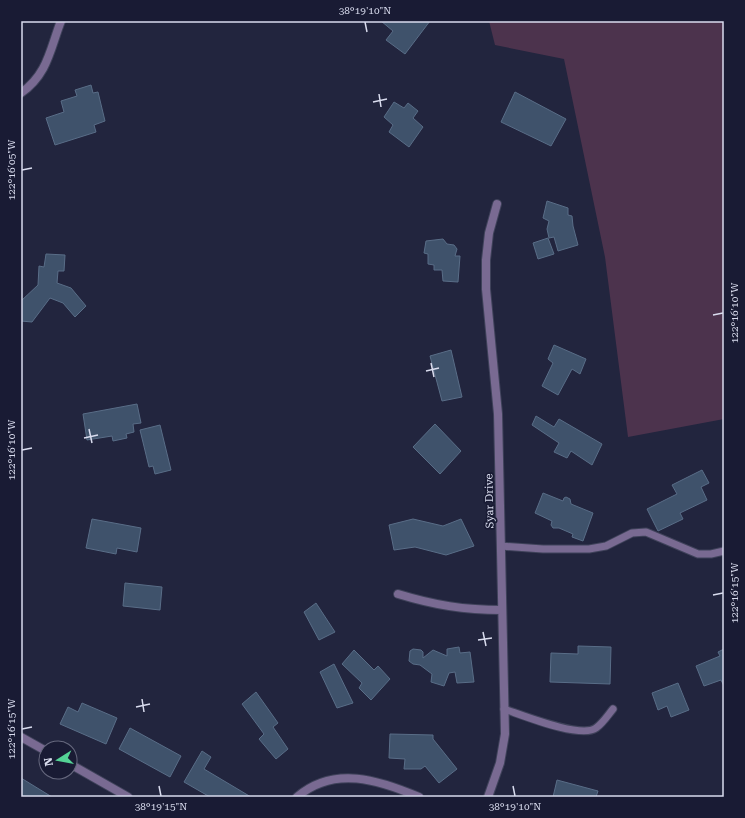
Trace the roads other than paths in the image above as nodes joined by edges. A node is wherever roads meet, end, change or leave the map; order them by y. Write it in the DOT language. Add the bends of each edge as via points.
graph roads {
  1 [pos="61,21"];
  2 [pos="21,93"];
  3 [pos="497,204"];
  4 [pos="501,546"];
  5 [pos="724,551"];
  6 [pos="398,594"];
  7 [pos="502,610"];
  8 [pos="504,709"];
  9 [pos="613,709"];
  10 [pos="21,737"];
  11 [pos="38,747"];
  12 [pos="78,769"];
  13 [pos="128,797"];
  14 [pos="297,797"];
  15 [pos="419,797"];
  16 [pos="488,797"];
  1 -- 2 [label="street" via="46,65 30,87"];
  3 -- 4 [label="street, Syar Drive" via="489,233 486,282 498,414"];
  4 -- 5 [label="lane" via="543,549 589,548 606,546 632,533 646,532 698,554"];
  4 -- 7 [label="street, Syar Drive"];
  6 -- 7 [label="street" via="429,604 470,610"];
  7 -- 8 [label="street, Syar Drive"];
  8 -- 9 [label="lane" via="551,725 586,731 596,728"];
  8 -- 16 [label="street, Syar Drive" via="500,763"];
  10 -- 11 [label="street"];
  12 -- 13 [label="street"];
  14 -- 15 [label="street" via="318,784 340,779 368,778"];
}
